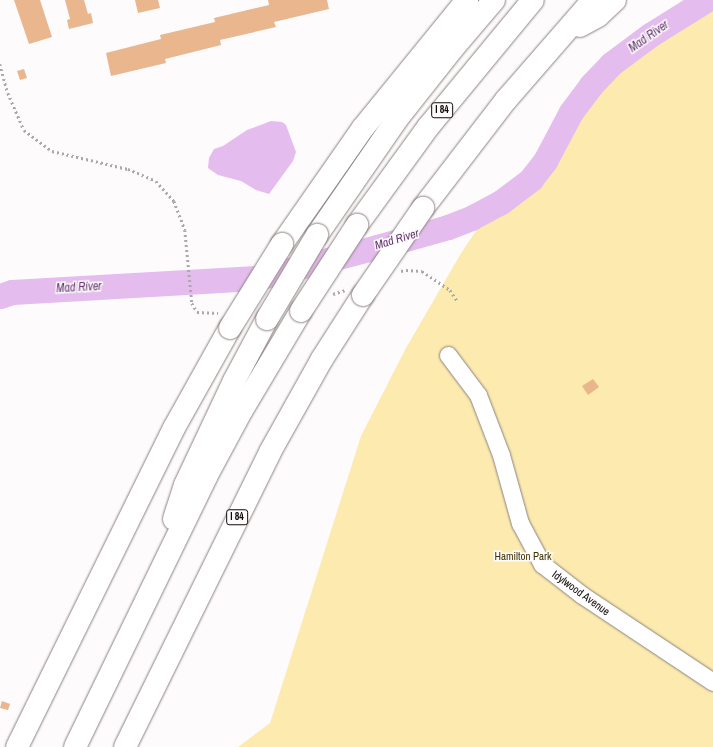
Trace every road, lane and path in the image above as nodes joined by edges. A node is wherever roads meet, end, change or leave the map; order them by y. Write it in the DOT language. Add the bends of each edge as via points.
graph roads {
  1 [pos="467,0"];
  2 [pos="494,0"];
  3 [pos="534,0"];
  4 [pos="593,0"];
  5 [pos="616,0"];
  6 [pos="567,29"];
  7 [pos="0,64"];
  8 [pos="192,303"];
  9 [pos="448,355"];
  10 [pos="172,546"];
  11 [pos="713,682"];
  12 [pos="17,747"];
  13 [pos="75,747"];
  14 [pos="125,747"];
  1 -- 12 [label="highway, bridge" via="367,122 331,171 230,328 174,428"];
  2 -- 10 [label="highway, bridge" via="397,119 317,235 267,319 234,381 183,489 175,517"];
  3 -- 10 [label="highway, I 84, bridge" via="443,108 357,225 301,311 234,424"];
  4 -- 6 [label="highway, I 84"];
  5 -- 6 [label="highway" via="592,20"];
  6 -- 14 [label="highway, I 84, bridge" via="506,100 423,208 363,294 322,359 273,446"];
  7 -- 8 [label="path" via="8,92 24,130 52,150 128,169 156,181 174,200 185,230"];
  9 -- 11 [label="street, Idylwood Avenue" via="478,395 501,455 520,523 542,564 582,595"];
  10 -- 13 [label="highway, I 84"];
}
